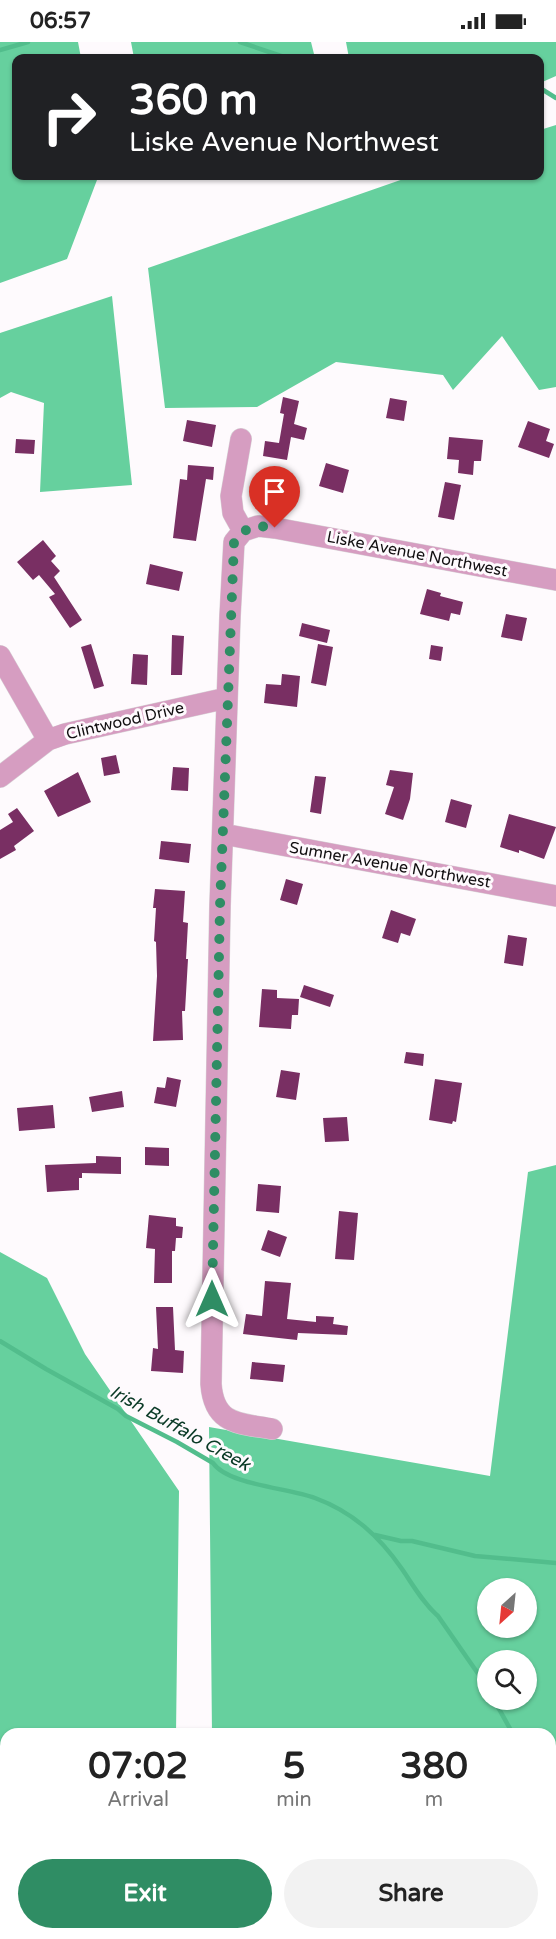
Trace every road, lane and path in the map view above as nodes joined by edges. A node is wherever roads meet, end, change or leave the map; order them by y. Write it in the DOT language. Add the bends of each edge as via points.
graph roads {
  1 [pos="241,439"];
  2 [pos="243,531"];
  3 [pos="556,580"];
  4 [pos="0,656"];
  5 [pos="227,699"];
  6 [pos="48,740"];
  7 [pos="0,777"];
  8 [pos="223,834"];
  9 [pos="556,896"];
  10 [pos="272,1429"];
  1 -- 2 [label="street" via="231,496 233,513"];
  2 -- 3 [label="street, Liske Avenue Northwest" via="258,526 275,528"];
  2 -- 5 [label="street" via="234,542"];
  4 -- 6 [label="street"];
  5 -- 6 [label="street, Clintwood Drive"];
  5 -- 8 [label="street"];
  6 -- 7 [label="street, Clintwood Drive"];
  8 -- 9 [label="street, Sumner Avenue Northwest"];
  8 -- 10 [label="street" via="212,1231 212,1401 221,1415 235,1422"];
}
